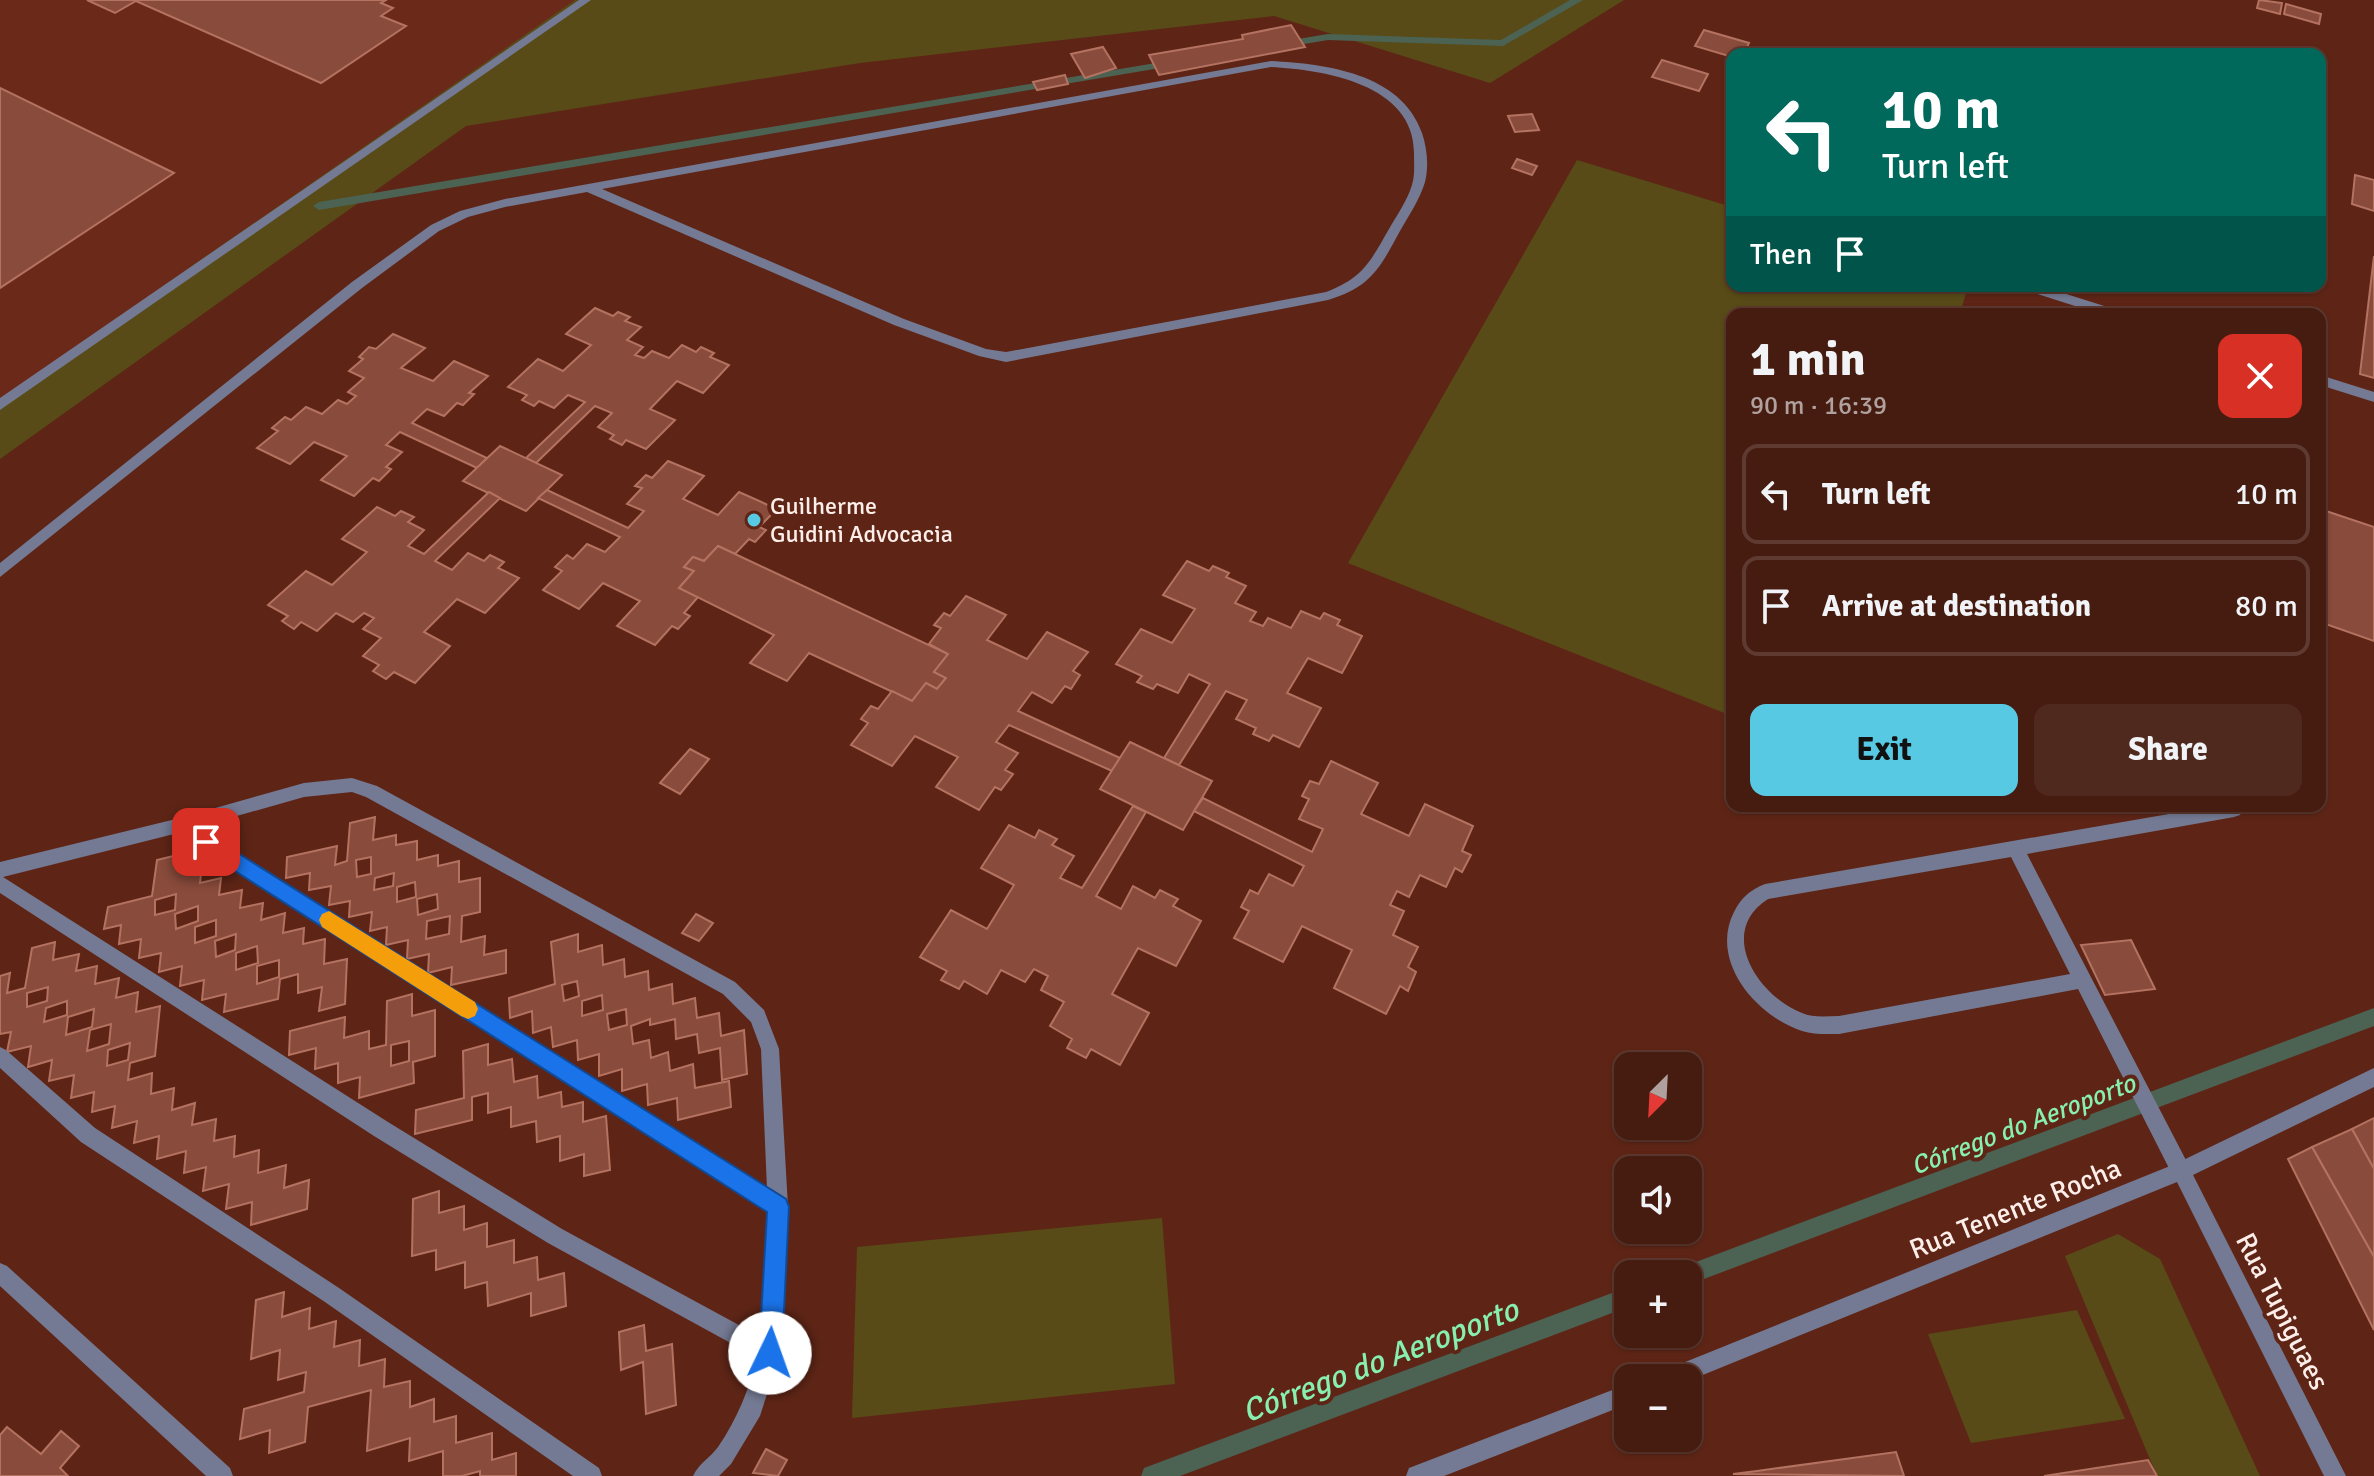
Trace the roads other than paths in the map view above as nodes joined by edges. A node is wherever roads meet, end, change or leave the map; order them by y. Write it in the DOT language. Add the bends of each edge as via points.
graph roads {
  1 [pos="586,0"];
  2 [pos="591,189"];
  3 [pos="2046,292"];
  4 [pos="2096,308"];
  5 [pos="2326,382"];
  6 [pos="2374,397"];
  7 [pos="0,405"];
  8 [pos="0,571"];
  9 [pos="2222,812"];
  10 [pos="180,825"];
  11 [pos="2015,848"];
  12 [pos="0,870"];
  13 [pos="0,884"];
  14 [pos="2083,980"];
  15 [pos="0,1056"];
  16 [pos="2374,1077"];
  17 [pos="2181,1171"];
  18 [pos="778,1207"];
  19 [pos="0,1273"];
  20 [pos="770,1353"];
  21 [pos="1702,1365"];
  22 [pos="1614,1399"];
  23 [pos="222,1476"];
  24 [pos="591,1476"];
  25 [pos="704,1476"];
  26 [pos="1417,1476"];
  27 [pos="2335,1476"];
  1 -- 7 [label="street"];
  2 -- 2 [label="street" via="899,322 1006,357 1351,288 1369,276 1401,219 1420,178 1421,151 1397,101 1367,82 1309,65 1271,64"];
  2 -- 8 [label="street" via="505,203 435,228"];
  3 -- 4 [label="street"];
  5 -- 6 [label="street"];
  9 -- 11 [label="street"];
  10 -- 12 [label="street"];
  10 -- 18 [label="street"];
  10 -- 18 [label="street" via="304,790 329,785 362,788 729,988 758,1016 770,1049"];
  11 -- 14 [label="street, Rua Tupiguaes"];
  11 -- 14 [label="street" via="1765,892 1745,906 1735,934 1741,969 1764,1001 1804,1024 1839,1025"];
  13 -- 20 [label="street" via="528,1219"];
  14 -- 17 [label="street, Rua Tupiguaes"];
  15 -- 24 [label="street" via="88,1135 332,1295"];
  16 -- 17 [label="street, Rua Tenente Rocha"];
  17 -- 21 [label="street, Rua Tenente Rocha"];
  17 -- 27 [label="street, Rua Tupiguaes"];
  18 -- 20 [label="street"];
  19 -- 23 [label="street"];
  20 -- 25 [label="street" via="753,1409 724,1457"];
  22 -- 26 [label="street"];
}
